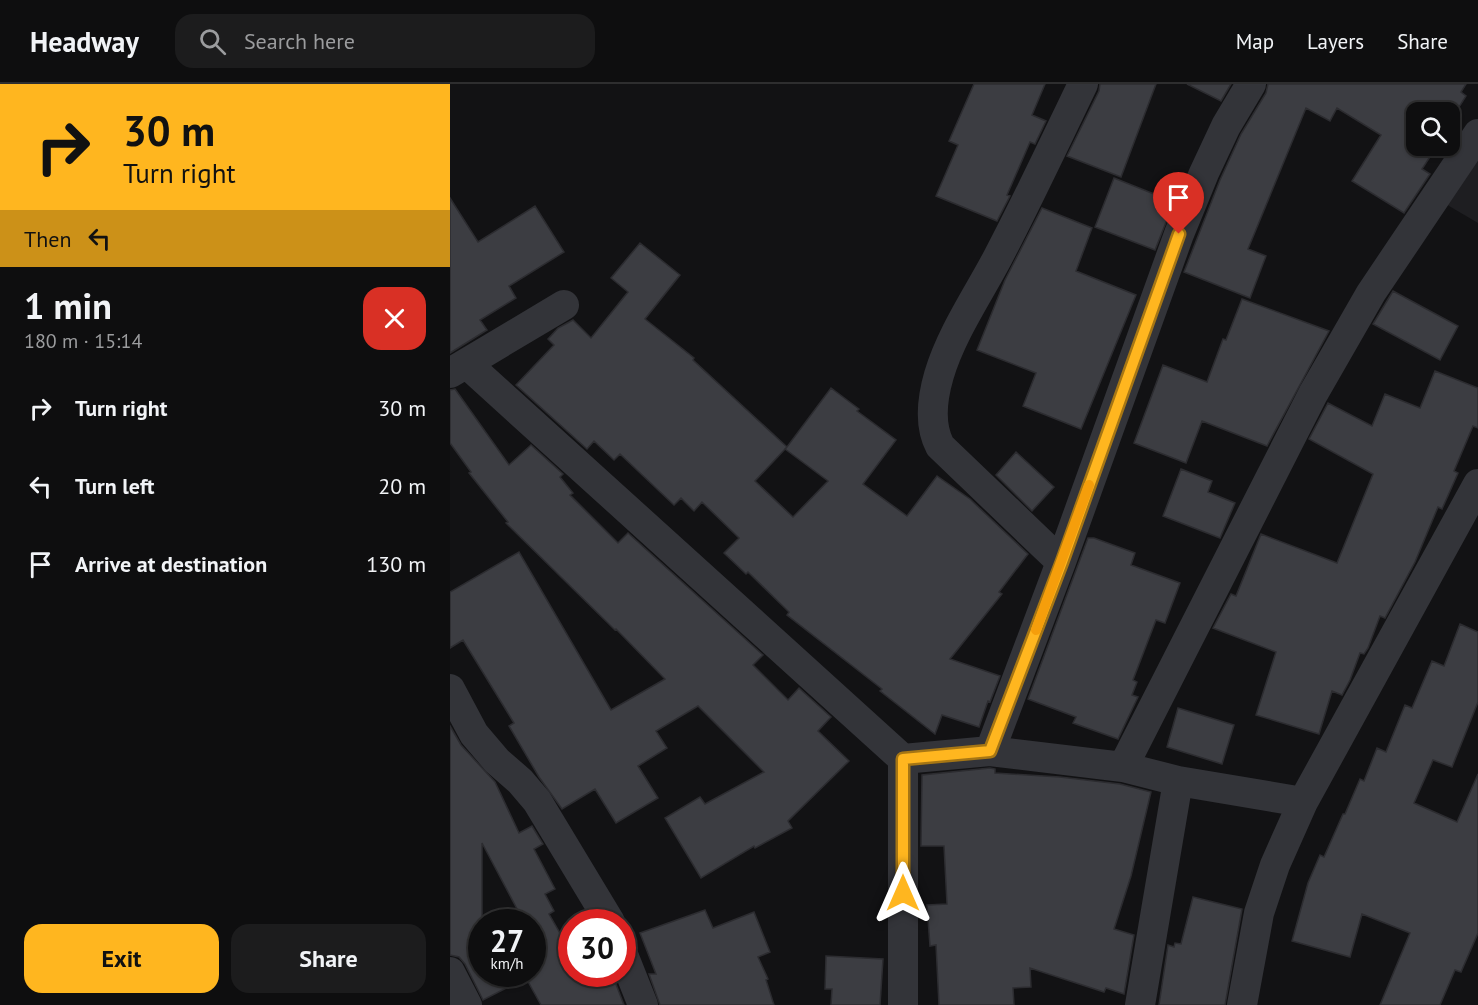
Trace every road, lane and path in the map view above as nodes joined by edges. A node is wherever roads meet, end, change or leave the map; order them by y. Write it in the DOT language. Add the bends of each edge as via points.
graph roads {
  1 [pos="1083,84"];
  2 [pos="1251,84"];
  3 [pos="1478,134"];
  4 [pos="564,305"];
  5 [pos="459,368"];
  6 [pos="1478,484"];
  7 [pos="1062,562"];
  8 [pos="450,689"];
  9 [pos="990,751"];
  10 [pos="903,759"];
  11 [pos="1123,767"];
  12 [pos="1178,781"];
  13 [pos="1303,802"];
  14 [pos="602,909"];
  15 [pos="450,972"];
  16 [pos="636,987"];
  17 [pos="467,1005"];
  18 [pos="643,1005"];
  19 [pos="903,1005"];
  20 [pos="1140,1005"];
  21 [pos="1242,1005"];
  1 -- 7 [label="street" via="947,353 938,377 932,421 940,446"];
  2 -- 7 [label="street" via="1226,126 1179,234"];
  3 -- 11 [label="street" via="1371,293 1319,384"];
  4 -- 5 [label="street"];
  5 -- 10 [label="street"];
  6 -- 13 [label="street"];
  7 -- 9 [label="street"];
  8 -- 14 [label="street" via="474,734 537,801"];
  9 -- 10 [label="street"];
  9 -- 11 [label="street"];
  10 -- 19 [label="street"];
  11 -- 12 [label="street"];
  12 -- 13 [label="street"];
  12 -- 20 [label="street"];
  13 -- 21 [label="street" via="1259,913"];
  15 -- 17 [label="street"];
  16 -- 18 [label="street"];
}
